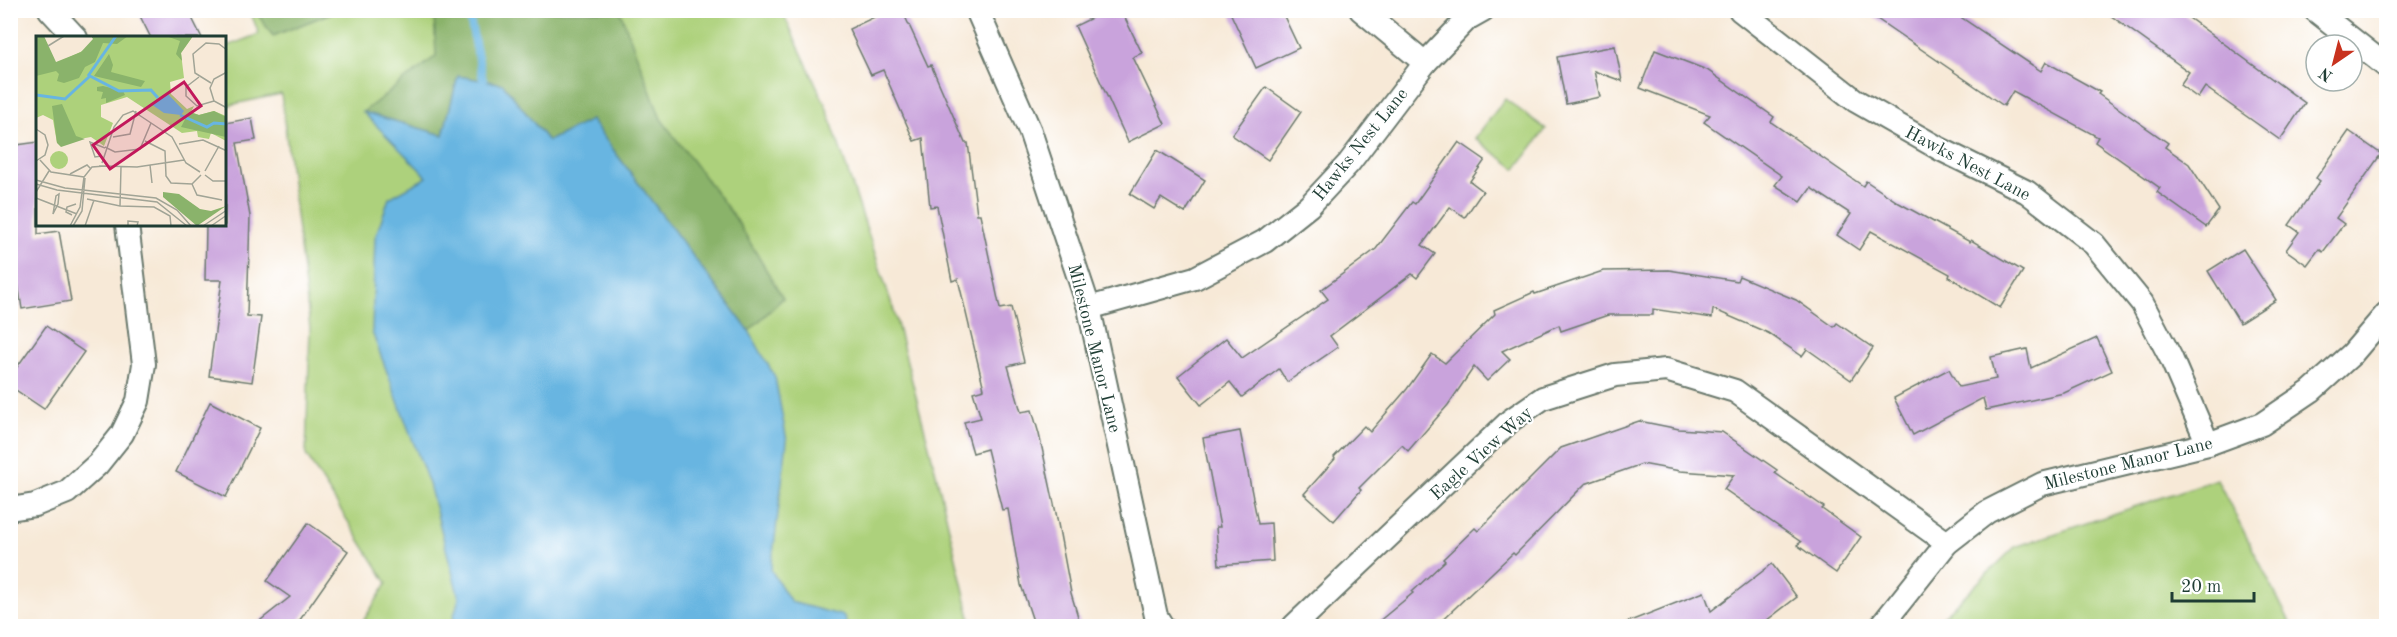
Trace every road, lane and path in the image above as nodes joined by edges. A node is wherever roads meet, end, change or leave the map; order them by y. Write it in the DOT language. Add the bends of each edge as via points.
graph roads {
  1 [pos="50,10"];
  2 [pos="977,10"];
  3 [pos="1361,10"];
  4 [pos="1483,10"];
  5 [pos="1740,10"];
  6 [pos="2314,10"];
  7 [pos="74,36"];
  8 [pos="1425,63"];
  9 [pos="2386,66"];
  10 [pos="127,226"];
  11 [pos="1089,308"];
  12 [pos="2386,314"];
  13 [pos="2208,444"];
  14 [pos="10,509"];
  15 [pos="1947,543"];
  16 [pos="1162,627"];
  17 [pos="1294,627"];
  18 [pos="1881,627"];
  1 -- 7 [label="street"];
  2 -- 11 [label="street, Milestone Manor Lane" via="1030,131"];
  3 -- 8 [label="street"];
  4 -- 8 [label="street, Hawks Nest Lane" via="1467,19"];
  5 -- 13 [label="street, Hawks Nest Lane" via="1856,101 2027,192 2094,244 2142,303 2171,357"];
  6 -- 9 [label="street"];
  8 -- 11 [label="street, Hawks Nest Lane" via="1349,163 1309,206 1265,241 1195,278"];
  10 -- 14 [label="street" via="144,364 138,401 122,434 98,464 67,492 34,505"];
  11 -- 16 [label="street, Milestone Manor Lane" via="1156,616"];
  12 -- 13 [label="street, Milestone Manor Lane" via="2352,354 2311,391 2262,424"];
  13 -- 15 [label="street, Milestone Manor Lane" via="2042,484 1987,512"];
  15 -- 17 [label="street, Eagle View Way" via="1734,391 1666,370 1615,375 1544,398 1511,420"];
  15 -- 18 [label="street, Milestone Manor Lane"];
}
